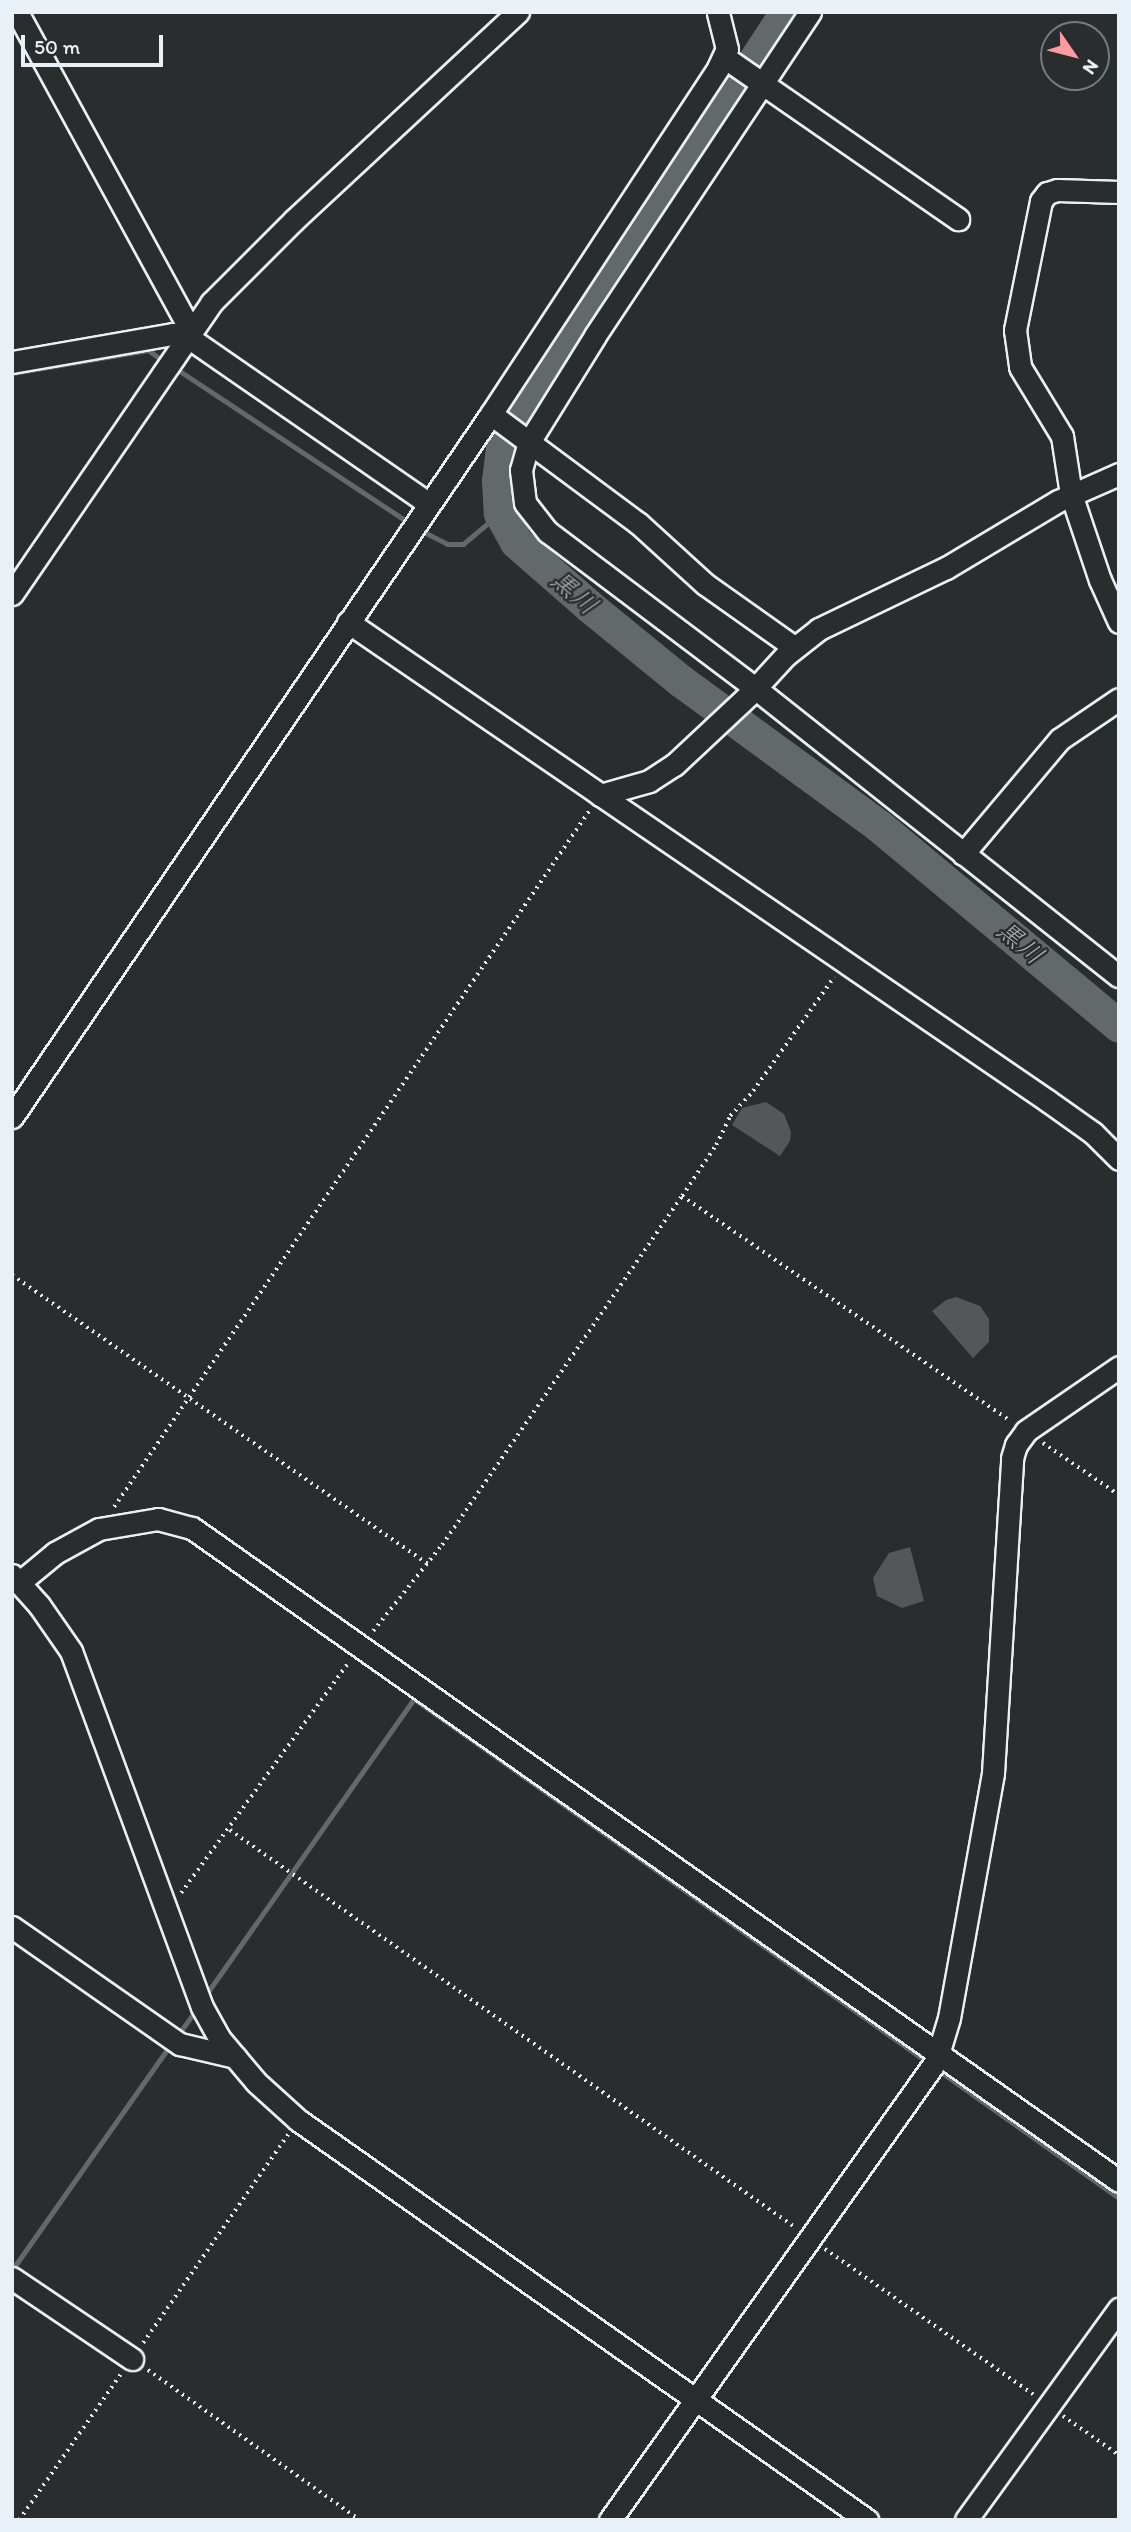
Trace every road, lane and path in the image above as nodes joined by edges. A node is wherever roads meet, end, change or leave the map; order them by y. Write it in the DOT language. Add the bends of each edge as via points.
graph roads {
  1 [pos="17,12"];
  2 [pos="518,12"];
  3 [pos="718,12"];
  4 [pos="810,12"];
  5 [pos="728,59"];
  6 [pos="759,79"];
  7 [pos="1119,192"];
  8 [pos="958,219"];
  9 [pos="190,334"];
  10 [pos="12,362"];
  11 [pos="495,417"];
  12 [pos="526,440"];
  13 [pos="1119,474"];
  14 [pos="1071,494"];
  15 [pos="425,507"];
  16 [pos="12,594"];
  17 [pos="348,622"];
  18 [pos="1119,622"];
  19 [pos="794,647"];
  20 [pos="753,690"];
  21 [pos="1119,699"];
  22 [pos="600,795"];
  23 [pos="963,853"];
  24 [pos="844,964"];
  25 [pos="1119,976"];
  26 [pos="12,1116"];
  27 [pos="1119,1159"];
  28 [pos="682,1196"];
  29 [pos="12,1275"];
  30 [pos="1119,1367"];
  31 [pos="187,1396"];
  32 [pos="1026,1431"];
  33 [pos="1119,1495"];
  34 [pos="99,1529"];
  35 [pos="428,1564"];
  36 [pos="16,1578"];
  37 [pos="361,1646"];
  38 [pos="229,1830"];
  39 [pos="167,1912"];
  40 [pos="12,1927"];
  41 [pos="938,2054"];
  42 [pos="235,2057"];
  43 [pos="298,2120"];
  44 [pos="1119,2181"];
  45 [pos="810,2238"];
  46 [pos="12,2278"];
  47 [pos="1119,2309"];
  48 [pos="132,2358"];
  49 [pos="695,2399"];
  50 [pos="1049,2406"];
  51 [pos="1119,2455"];
  52 [pos="19,2520"];
  53 [pos="360,2520"];
  54 [pos="610,2520"];
  55 [pos="867,2520"];
  56 [pos="966,2520"];
  1 -- 9 [label="street"];
  2 -- 9 [label="street" via="295,220 211,303"];
  3 -- 5 [label="street"];
  4 -- 6 [label="street"];
  5 -- 6 [label="street"];
  5 -- 11 [label="street"];
  6 -- 8 [label="street"];
  6 -- 12 [label="street"];
  7 -- 14 [label="street" via="1047,193 1041,201 1015,330 1020,367 1062,436"];
  9 -- 10 [label="street"];
  9 -- 15 [label="street"];
  9 -- 16 [label="street"];
  11 -- 12 [label="street"];
  11 -- 15 [label="street"];
  12 -- 19 [label="street" via="638,523 705,584"];
  12 -- 20 [label="street" via="521,488 533,516"];
  13 -- 14 [label="street"];
  14 -- 18 [label="street"];
  14 -- 19 [label="street" via="946,568 854,610"];
  15 -- 17 [label="street"];
  17 -- 22 [label="street"];
  17 -- 26 [label="street"];
  19 -- 20 [label="street"];
  20 -- 22 [label="street" via="674,765 649,781"];
  20 -- 23 [label="street"];
  21 -- 23 [label="street" via="1060,739"];
  22 -- 24 [label="street"];
  22 -- 31 [label="path"];
  23 -- 25 [label="street"];
  24 -- 27 [label="street" via="1093,1133"];
  24 -- 28 [label="path" via="730,1116"];
  28 -- 32 [label="path"];
  28 -- 35 [label="path"];
  29 -- 31 [label="path"];
  30 -- 32 [label="street"];
  31 -- 34 [label="path"];
  31 -- 35 [label="path"];
  32 -- 33 [label="path"];
  32 -- 41 [label="street" via="1016,1445 1010,1474 992,1784 949,2018"];
  34 -- 36 [label="street"];
  34 -- 37 [label="street" via="158,1519 192,1528"];
  35 -- 37 [label="path"];
  36 -- 39 [label="street" via="56,1628 82,1674"];
  37 -- 38 [label="path"];
  37 -- 41 [label="street"];
  38 -- 39 [label="path"];
  38 -- 45 [label="path"];
  39 -- 42 [label="street" via="202,2007"];
  40 -- 42 [label="street" via="180,2044"];
  41 -- 44 [label="street"];
  41 -- 45 [label="street"];
  42 -- 43 [label="street"];
  43 -- 48 [label="path"];
  43 -- 49 [label="street"];
  45 -- 49 [label="street"];
  45 -- 50 [label="path"];
  46 -- 48 [label="street"];
  47 -- 50 [label="street"];
  48 -- 52 [label="path"];
  48 -- 53 [label="path"];
  49 -- 54 [label="street"];
  49 -- 55 [label="street"];
  50 -- 51 [label="path"];
  50 -- 56 [label="street"];
}
